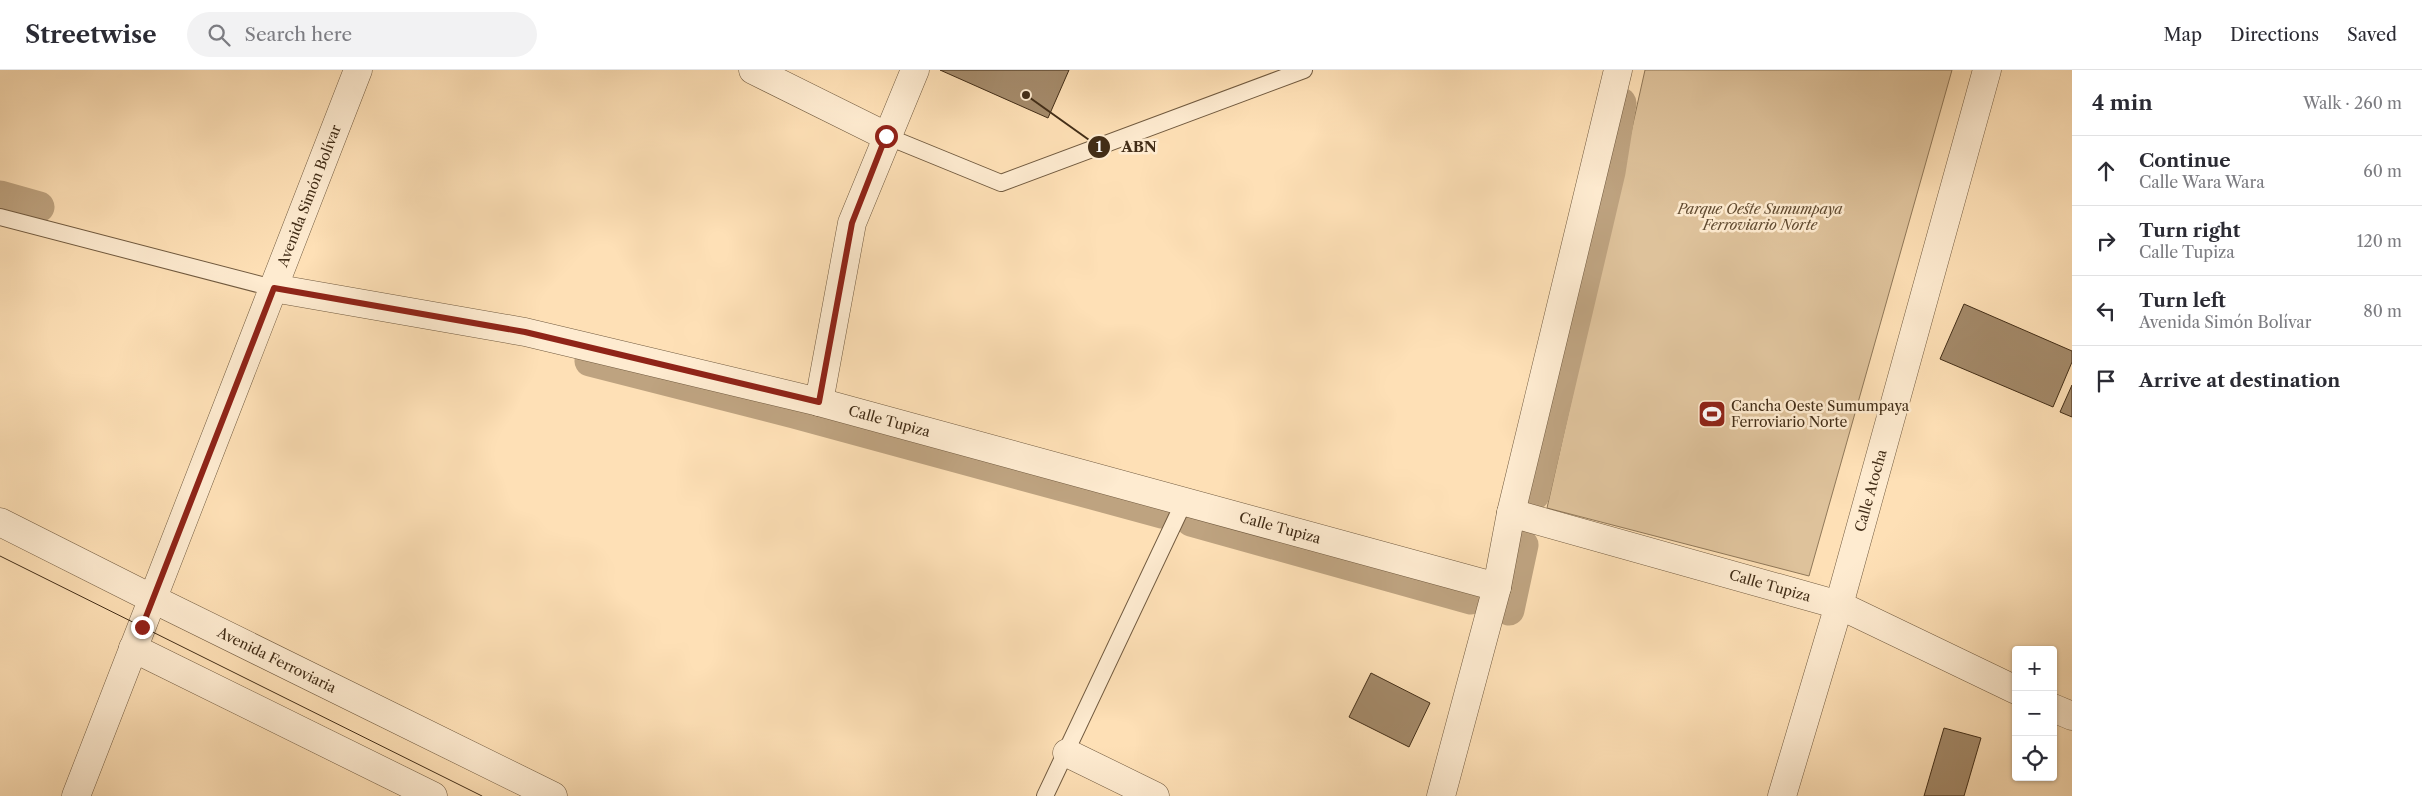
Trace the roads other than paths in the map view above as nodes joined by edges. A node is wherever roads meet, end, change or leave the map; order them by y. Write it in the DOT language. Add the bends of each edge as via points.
graph roads {
  1 [pos="358,70"];
  2 [pos="753,70"];
  3 [pos="914,70"];
  4 [pos="1304,70"];
  5 [pos="1618,70"];
  6 [pos="1987,70"];
  7 [pos="886,136"];
  8 [pos="0,217"];
  9 [pos="274,288"];
  10 [pos="819,402"];
  11 [pos="1184,502"];
  12 [pos="1511,512"];
  13 [pos="0,522"];
  14 [pos="1497,587"];
  15 [pos="153,599"];
  16 [pos="1840,605"];
  17 [pos="133,648"];
  18 [pos="2012,688"];
  19 [pos="2057,710"];
  20 [pos="2072,716"];
  21 [pos="1067,753"];
  22 [pos="76,796"];
  23 [pos="433,796"];
  24 [pos="553,796"];
  25 [pos="1045,796"];
  26 [pos="1155,796"];
  27 [pos="1441,796"];
  28 [pos="1782,796"];
  1 -- 9 [label="street, Avenida Simón Bolívar"];
  2 -- 7 [label="street"];
  3 -- 7 [label="street"];
  4 -- 7 [label="lane" via="1001,183"];
  5 -- 12 [label="street"];
  6 -- 16 [label="street, Calle Atocha"];
  7 -- 10 [label="street" via="852,223"];
  8 -- 9 [label="lane"];
  9 -- 10 [label="street, Calle Tupiza" via="525,332"];
  9 -- 15 [label="street, Avenida Simón Bolívar"];
  10 -- 11 [label="street, Calle Tupiza"];
  11 -- 14 [label="street, Calle Tupiza"];
  11 -- 21 [label="lane"];
  12 -- 14 [label="street"];
  12 -- 16 [label="street, Calle Tupiza"];
  13 -- 15 [label="street, Avenida Ferroviaria"];
  14 -- 27 [label="street"];
  15 -- 17 [label="street, Avenida Simón Bolívar"];
  15 -- 24 [label="street, Avenida Ferroviaria"];
  16 -- 18 [label="street, Calle Tupiza"];
  16 -- 28 [label="street, Calle Atocha"];
  17 -- 22 [label="street, Avenida Simón Bolívar"];
  17 -- 23 [label="street"];
  19 -- 20 [label="street"];
  21 -- 25 [label="lane"];
  21 -- 26 [label="street"];
}
